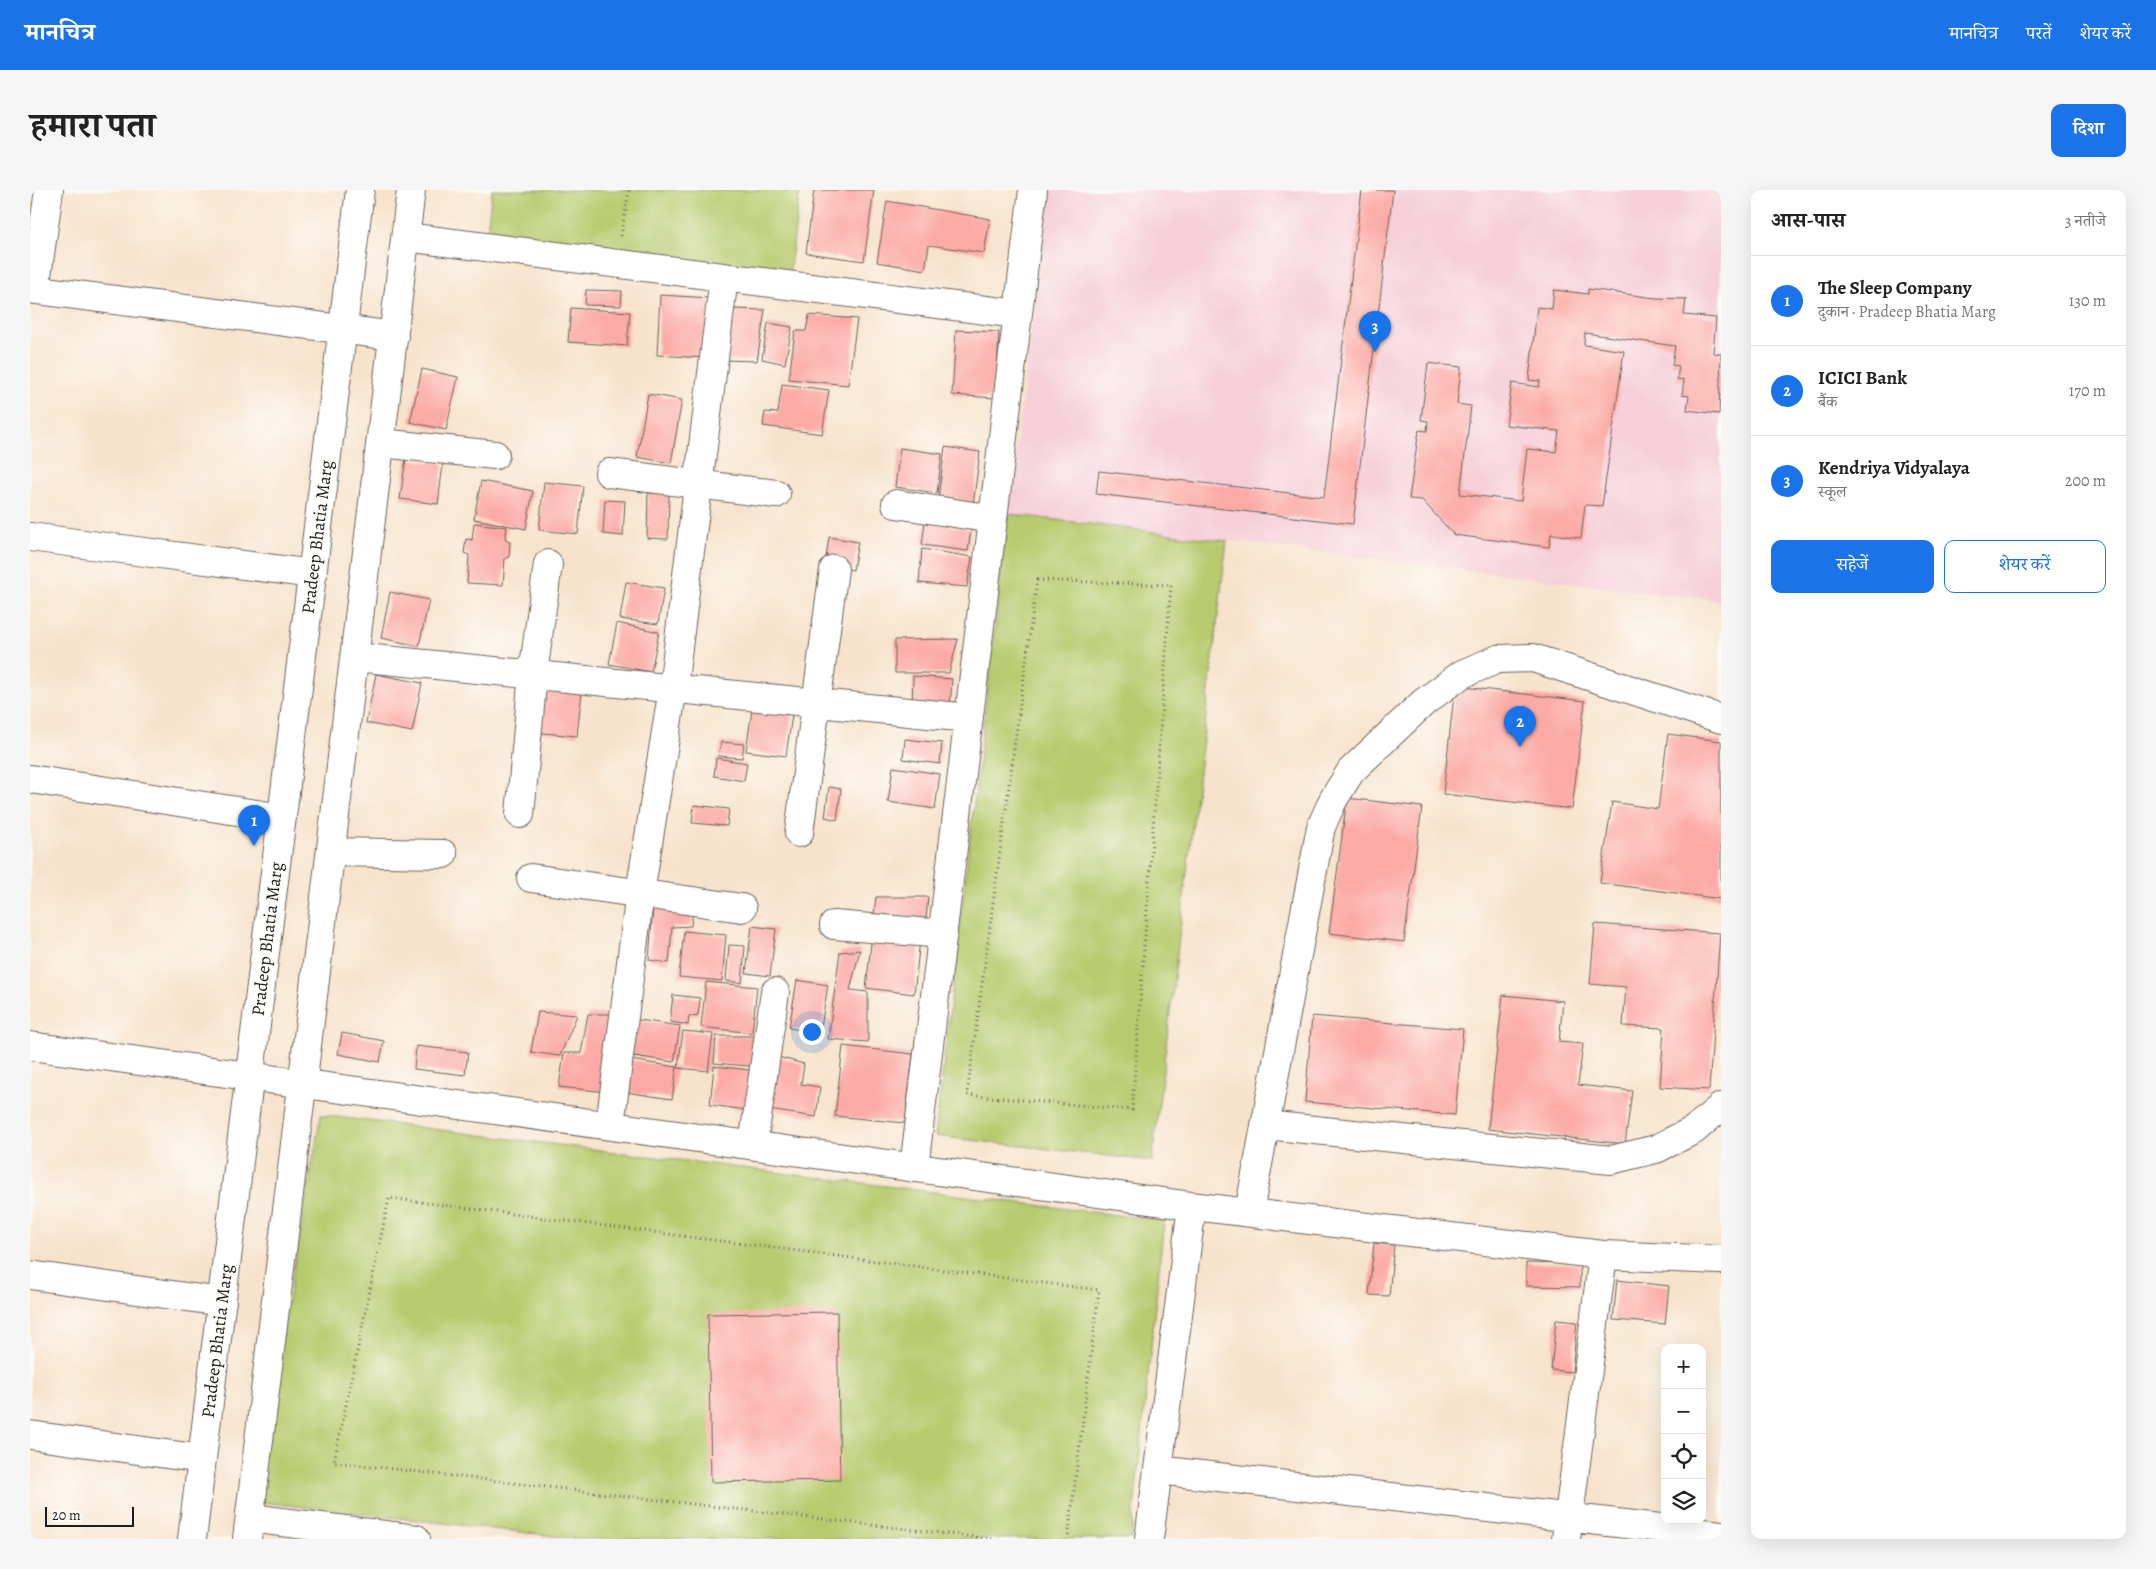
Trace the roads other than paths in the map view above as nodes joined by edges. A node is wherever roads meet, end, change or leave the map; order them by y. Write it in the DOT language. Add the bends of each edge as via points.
graph roads {
  1 [pos="49,190"];
  2 [pos="360,190"];
  3 [pos="412,190"];
  4 [pos="1034,190"];
  5 [pos="406,238"];
  6 [pos="724,277"];
  7 [pos="33,289"];
  8 [pos="1018,314"];
  9 [pos="343,330"];
  10 [pos="394,336"];
  11 [pos="381,443"];
  12 [pos="495,454"];
  13 [pos="609,473"];
  14 [pos="698,484"];
  15 [pos="776,494"];
  16 [pos="896,504"];
  17 [pos="993,519"];
  18 [pos="30,537"];
  19 [pos="548,564"];
  20 [pos="834,569"];
  21 [pos="313,574"];
  22 [pos="355,657"];
  23 [pos="533,674"];
  24 [pos="672,688"];
  25 [pos="817,702"];
  26 [pos="969,718"];
  27 [pos="1721,719"];
  28 [pos="30,779"];
  29 [pos="520,814"];
  30 [pos="282,818"];
  31 [pos="799,832"];
  32 [pos="331,852"];
  33 [pos="443,854"];
  34 [pos="532,878"];
  35 [pos="640,894"];
  36 [pos="742,908"];
  37 [pos="834,925"];
  38 [pos="943,934"];
  39 [pos="775,992"];
  40 [pos="30,1046"];
  41 [pos="250,1076"];
  42 [pos="303,1083"];
  43 [pos="1721,1107"];
  44 [pos="610,1125"];
  45 [pos="1265,1126"];
  46 [pos="754,1145"];
  47 [pos="914,1168"];
  48 [pos="1192,1206"];
  49 [pos="1249,1212"];
  50 [pos="1603,1255"];
  51 [pos="1721,1260"];
  52 [pos="30,1275"];
  53 [pos="222,1302"];
  54 [pos="30,1435"];
  55 [pos="202,1459"];
  56 [pos="1158,1470"];
  57 [pos="1568,1528"];
  58 [pos="248,1529"];
  59 [pos="1721,1535"];
  60 [pos="192,1539"];
  61 [pos="411,1539"];
  62 [pos="1149,1539"];
  1 -- 7 [label="street"];
  2 -- 9 [label="street, Pradeep Bhatia Marg"];
  3 -- 5 [label="street"];
  4 -- 8 [label="street"];
  5 -- 6 [label="street"];
  5 -- 10 [label="street"];
  6 -- 8 [label="street"];
  6 -- 14 [label="street"];
  7 -- 9 [label="street"];
  8 -- 17 [label="street"];
  9 -- 10 [label="street"];
  9 -- 21 [label="street, Pradeep Bhatia Marg"];
  10 -- 11 [label="street"];
  11 -- 12 [label="street"];
  11 -- 22 [label="street"];
  13 -- 14 [label="street"];
  14 -- 15 [label="street"];
  14 -- 24 [label="street"];
  16 -- 17 [label="street"];
  17 -- 26 [label="street"];
  18 -- 21 [label="street"];
  19 -- 23 [label="street"];
  20 -- 25 [label="street"];
  21 -- 30 [label="street, Pradeep Bhatia Marg"];
  22 -- 23 [label="street"];
  22 -- 32 [label="street"];
  23 -- 24 [label="street"];
  23 -- 29 [label="street"];
  24 -- 25 [label="street"];
  24 -- 35 [label="street"];
  25 -- 26 [label="street"];
  25 -- 31 [label="street"];
  26 -- 38 [label="street"];
  27 -- 45 [label="street" via="1533,658 1498,659 1462,674 1424,702 1351,771 1322,826"];
  28 -- 30 [label="street"];
  30 -- 41 [label="street, Pradeep Bhatia Marg"];
  32 -- 33 [label="street"];
  32 -- 42 [label="street"];
  34 -- 35 [label="street"];
  35 -- 36 [label="street"];
  35 -- 44 [label="street"];
  37 -- 38 [label="street"];
  38 -- 47 [label="street"];
  39 -- 46 [label="street"];
  40 -- 41 [label="street"];
  41 -- 42 [label="street"];
  41 -- 53 [label="street, Pradeep Bhatia Marg"];
  42 -- 44 [label="street"];
  42 -- 58 [label="street"];
  43 -- 45 [label="street" via="1694,1130 1656,1149 1611,1160"];
  44 -- 46 [label="street"];
  45 -- 49 [label="street"];
  46 -- 47 [label="street"];
  47 -- 48 [label="street"];
  48 -- 49 [label="street"];
  48 -- 56 [label="street"];
  49 -- 50 [label="street"];
  50 -- 51 [label="street"];
  50 -- 57 [label="street"];
  52 -- 53 [label="street"];
  53 -- 55 [label="street, Pradeep Bhatia Marg"];
  54 -- 55 [label="street"];
  55 -- 60 [label="street, Pradeep Bhatia Marg"];
  56 -- 57 [label="street"];
  56 -- 62 [label="street"];
  57 -- 59 [label="street"];
  58 -- 61 [label="street"];
}
